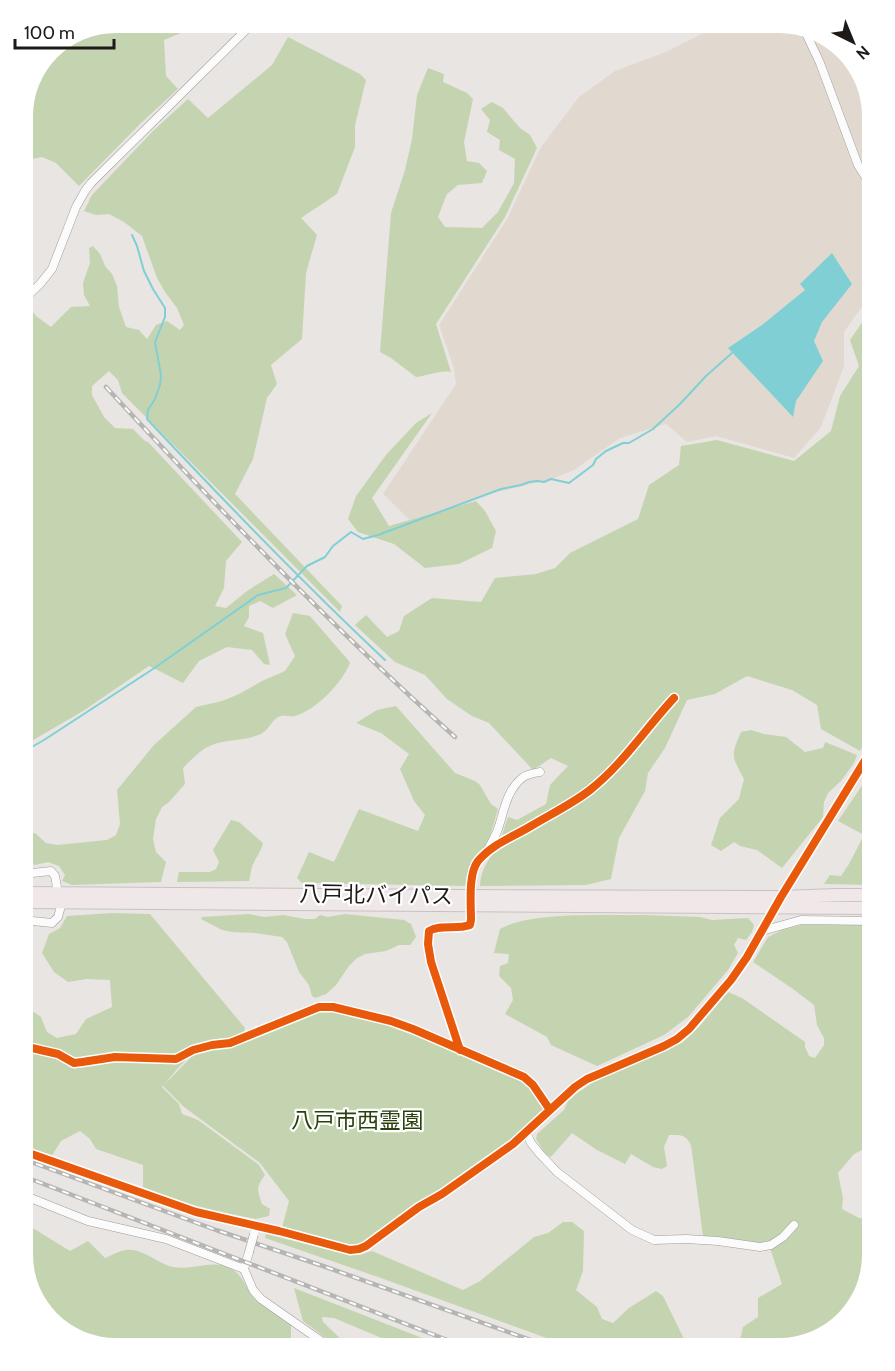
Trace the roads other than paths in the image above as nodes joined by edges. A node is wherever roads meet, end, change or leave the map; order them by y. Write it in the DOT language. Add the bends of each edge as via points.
graph roads {
  1 [pos="242,33"];
  2 [pos="808,38"];
  3 [pos="862,171"];
  4 [pos="33,291"];
  5 [pos="674,698"];
  6 [pos="862,767"];
  7 [pos="540,772"];
  8 [pos="485,855"];
  9 [pos="33,872"];
  10 [pos="33,894"];
  11 [pos="862,896"];
  12 [pos="60,898"];
  13 [pos="33,901"];
  14 [pos="778,902"];
  15 [pos="862,907"];
  16 [pos="33,921"];
  17 [pos="862,921"];
  18 [pos="762,931"];
  19 [pos="33,1048"];
  20 [pos="460,1050"];
  21 [pos="550,1110"];
  22 [pos="526,1132"];
  23 [pos="33,1155"];
  24 [pos="33,1199"];
  25 [pos="794,1225"];
  26 [pos="255,1230"];
  27 [pos="244,1269"];
  28 [pos="317,1338"];
  1 -- 4 [label="street" via="91,183 76,207 52,269"];
  2 -- 3 [label="street"];
  5 -- 8 [label="street" via="591,789"];
  6 -- 14 [label="street"];
  7 -- 8 [label="street" via="522,778 513,789"];
  8 -- 20 [label="street, bridge" via="472,873 470,925 433,928 427,937 431,962"];
  9 -- 12 [label="street" via="51,871"];
  10 -- 12 [label="highway, 八戸北バイパス"];
  11 -- 14 [label="highway, 八戸北バイパス"];
  12 -- 13 [label="highway, 八戸北バイパス"];
  12 -- 14 [label="highway, 八戸北バイパス"];
  12 -- 16 [label="street" via="58,917 52,923"];
  14 -- 15 [label="highway, 八戸北バイパス"];
  14 -- 18 [label="street"];
  17 -- 18 [label="street" via="801,920"];
  18 -- 21 [label="street" via="736,974 689,1029 664,1046 587,1079"];
  19 -- 20 [label="street" via="58,1054 74,1063 115,1057 176,1059 193,1050 230,1043 324,1006 390,1021"];
  20 -- 21 [label="street" via="524,1077"];
  21 -- 22 [label="street"];
  22 -- 25 [label="street" via="557,1172 632,1230 654,1240 718,1241 760,1247 771,1245"];
  22 -- 26 [label="street" via="359,1249"];
  23 -- 26 [label="street"];
  24 -- 27 [label="street" via="88,1221 166,1239"];
  26 -- 27 [label="street, bridge"];
  27 -- 28 [label="street" via="261,1299"];
}
